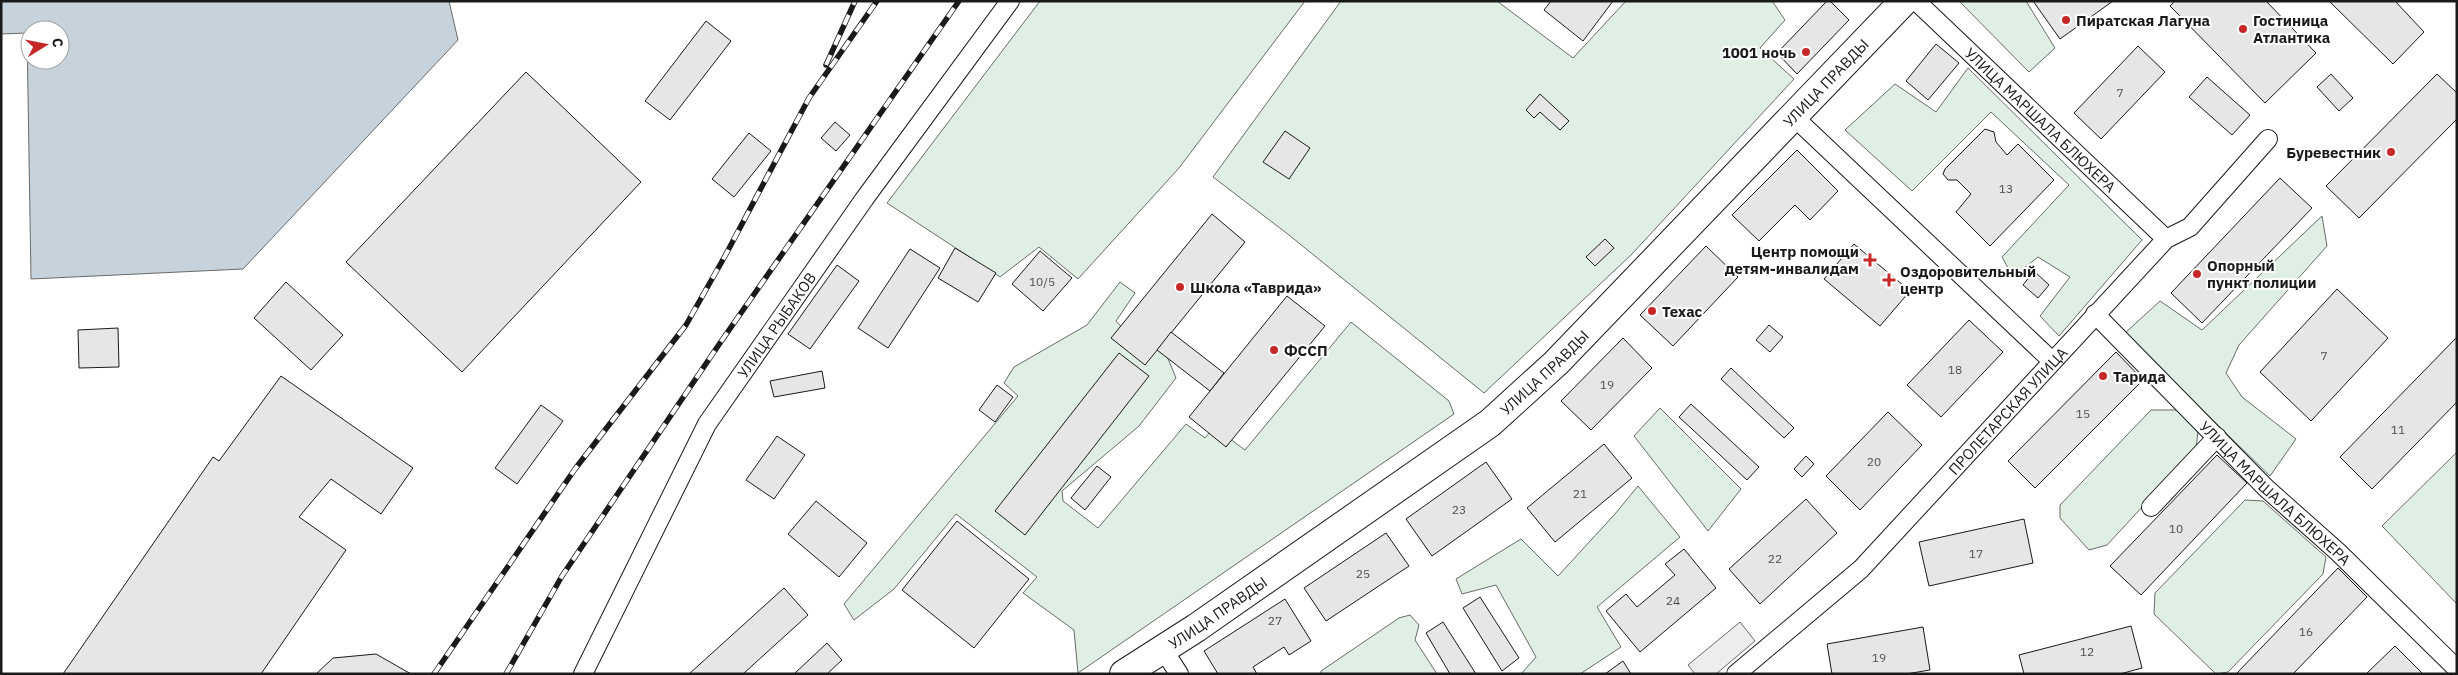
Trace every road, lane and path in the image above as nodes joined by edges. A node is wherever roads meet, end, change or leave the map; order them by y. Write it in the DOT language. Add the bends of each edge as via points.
graph roads {
  1 [pos="1010,1"];
  2 [pos="1904,1"];
  3 [pos="1916,1"];
  4 [pos="1793,116"];
  5 [pos="2268,140"];
  6 [pos="2166,239"];
  7 [pos="2095,314"];
  8 [pos="2051,360"];
  9 [pos="2217,437"];
  10 [pos="2151,507"];
  11 [pos="1163,649"];
  12 [pos="2457,669"];
  13 [pos="583,674"];
  14 [pos="1124,674"];
  15 [pos="1179,674"];
  16 [pos="1736,674"];
  1 -- 13 [label="street, УЛИЦА РЫБАКОВ" via="865,198 707,424"];
  2 -- 4 [label="main road, УЛИЦА ПРАВДЫ"];
  3 -- 6 [label="street, УЛИЦА МАРШАЛА БЛЮХЕРА"];
  4 -- 8 [label="street"];
  4 -- 11 [label="main road, УЛИЦА ПРАВДЫ" via="1556,362 1490,423"];
  5 -- 6 [label="street, ПРОЛЕТАРСКАЯ УЛИЦА" via="2190,227"];
  6 -- 7 [label="street, ПРОЛЕТАРСКАЯ УЛИЦА"];
  7 -- 8 [label="street, ПРОЛЕТАРСКАЯ УЛИЦА"];
  7 -- 9 [label="street, УЛИЦА МАРШАЛА БЛЮХЕРА"];
  8 -- 16 [label="street, ПРОЛЕТАРСКАЯ УЛИЦА" via="1861,569"];
  9 -- 10 [label="street"];
  9 -- 12 [label="street, УЛИЦА МАРШАЛА БЛЮХЕРА" via="2266,488 2338,552"];
  11 -- 14 [label="main road, УЛИЦА ПРАВДЫ"];
  11 -- 15 [label="street"];
}
